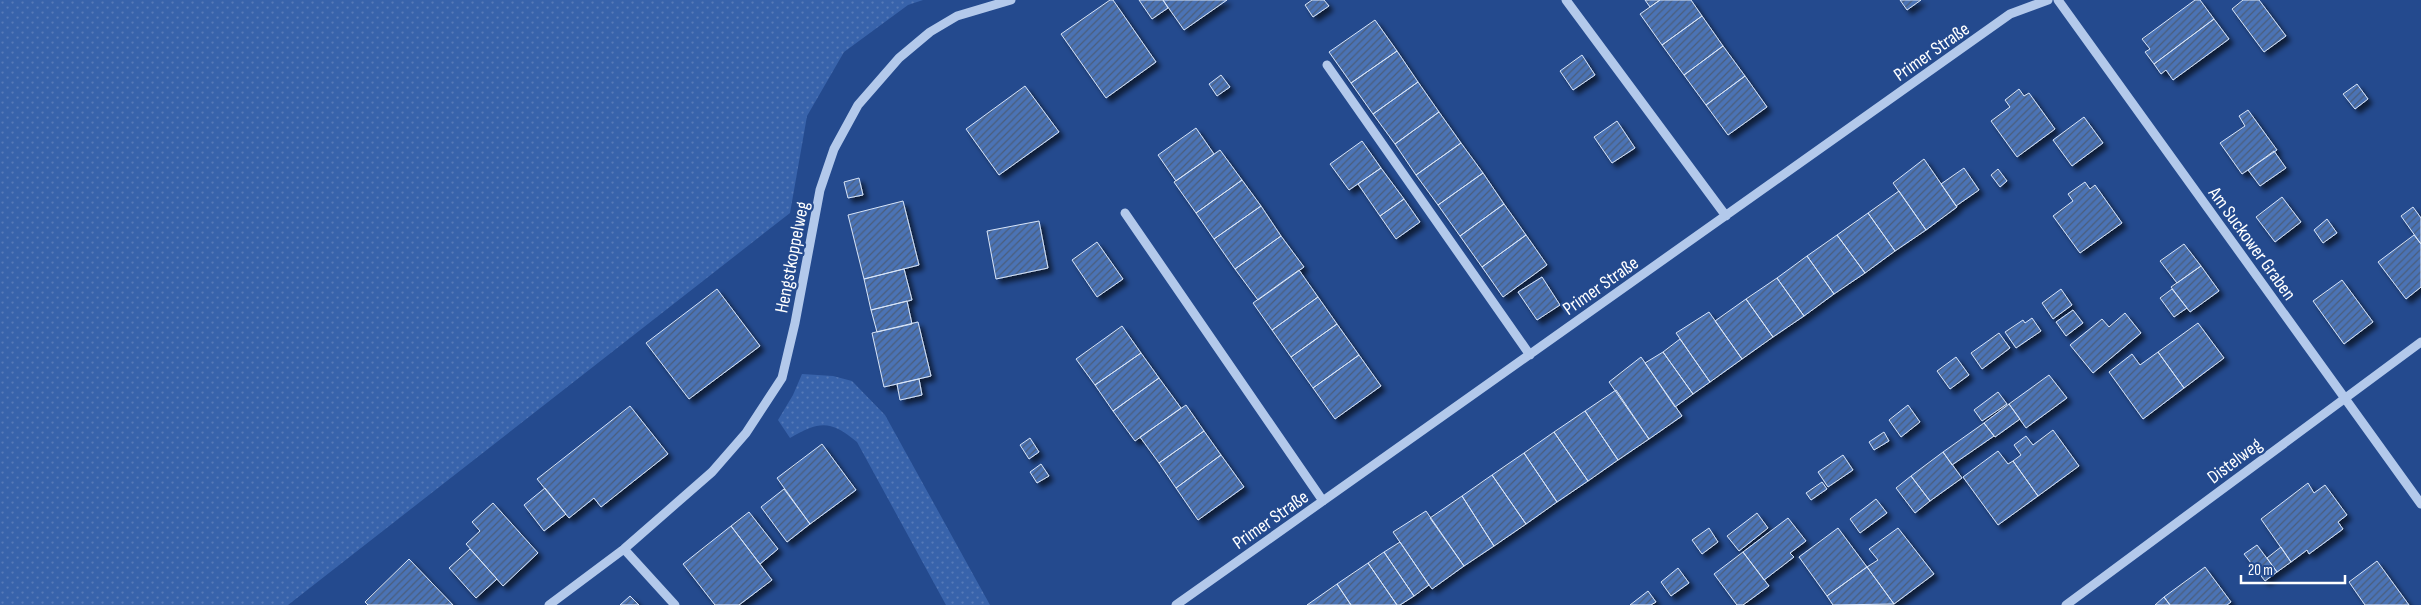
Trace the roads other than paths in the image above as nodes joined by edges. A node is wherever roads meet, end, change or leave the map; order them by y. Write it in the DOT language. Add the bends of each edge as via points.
graph roads {
  1 [pos="1010,0"];
  2 [pos="1566,0"];
  3 [pos="2048,0"];
  4 [pos="2058,0"];
  5 [pos="1327,65"];
  6 [pos="1125,212"];
  7 [pos="1726,216"];
  8 [pos="2421,342"];
  9 [pos="1530,355"];
  10 [pos="2344,398"];
  11 [pos="1323,501"];
  12 [pos="2421,504"];
  13 [pos="624,549"];
  14 [pos="549,605"];
  15 [pos="675,605"];
  16 [pos="1176,605"];
  17 [pos="2066,605"];
  1 -- 13 [label="street, Hengstkoppelweg" via="957,16 930,32 899,58 858,106 834,149 820,190 782,378 746,434 712,472"];
  2 -- 7 [label="street"];
  3 -- 7 [label="street, Primer Straße" via="2010,14"];
  4 -- 10 [label="street, Am Suckower Graben"];
  5 -- 9 [label="street"];
  6 -- 11 [label="street"];
  7 -- 9 [label="street, Primer Straße"];
  8 -- 10 [label="street, Distelweg"];
  9 -- 11 [label="street, Primer Straße"];
  10 -- 12 [label="street, Am Suckower Graben"];
  10 -- 17 [label="street, Distelweg"];
  11 -- 16 [label="street, Primer Straße"];
  13 -- 14 [label="street, Hengstkoppelweg"];
  13 -- 15 [label="street"];
}
